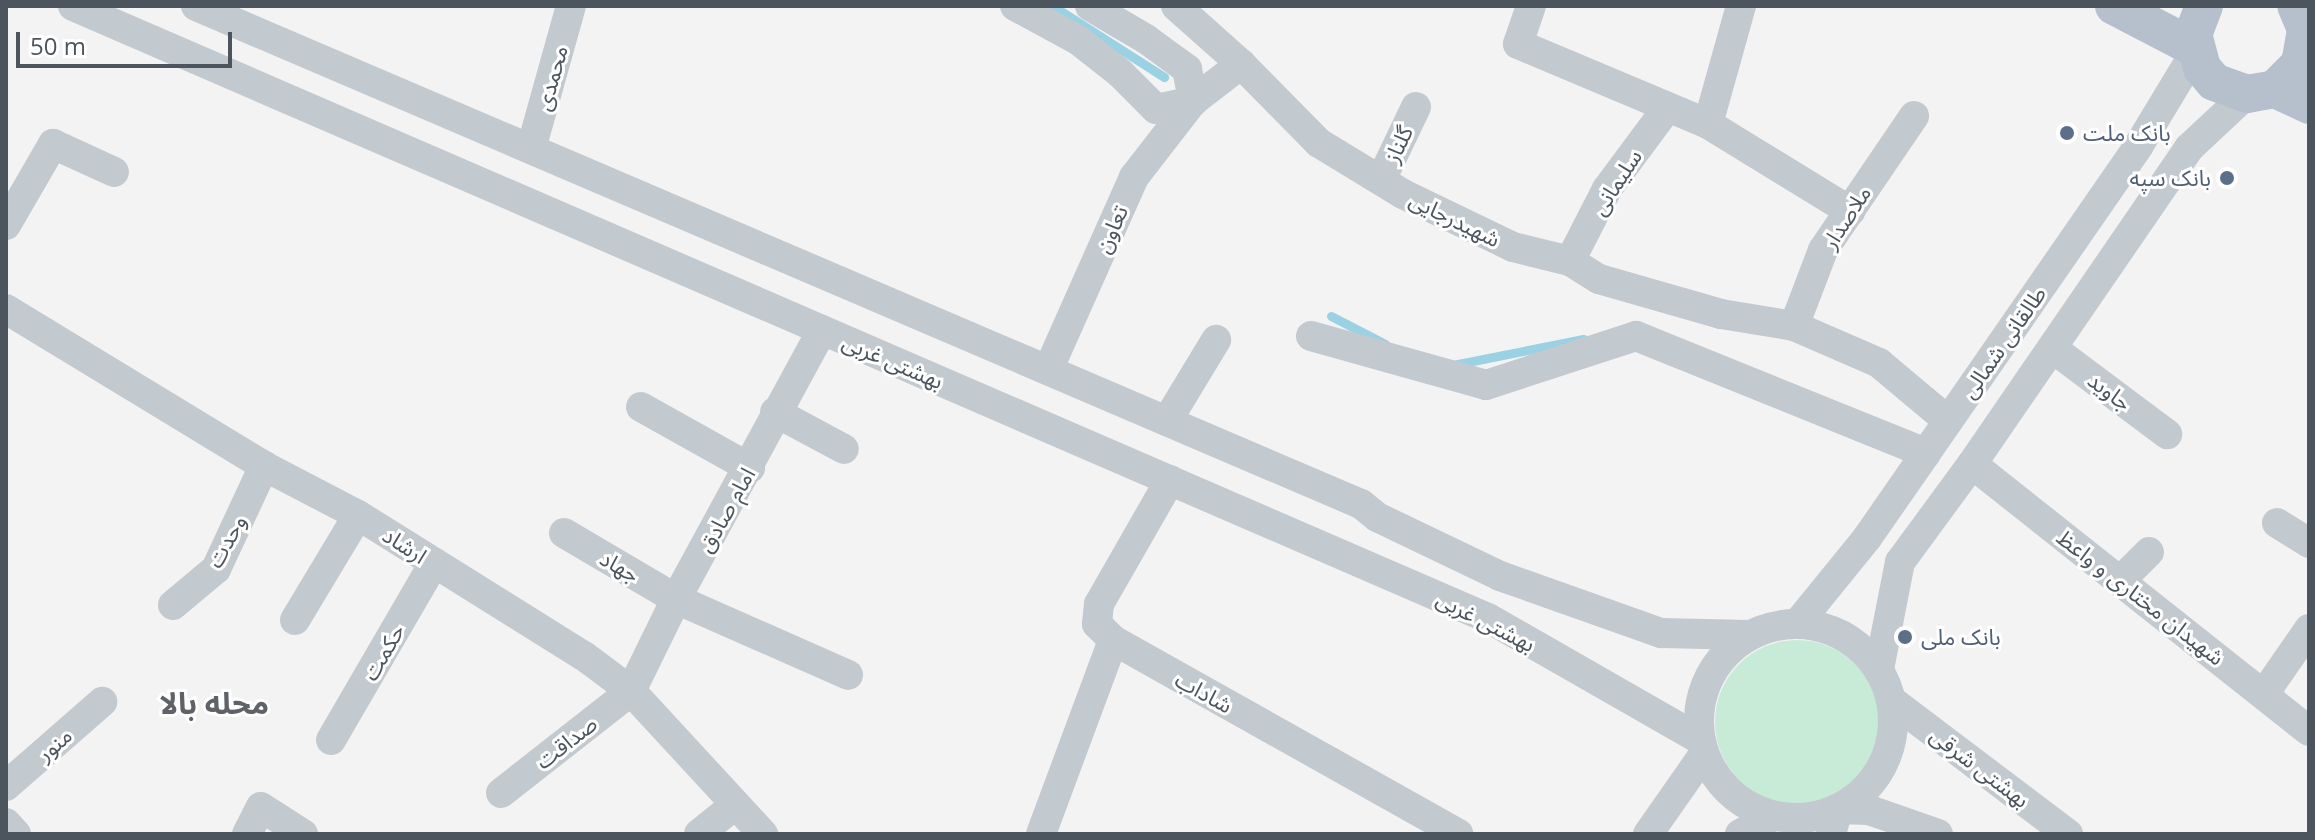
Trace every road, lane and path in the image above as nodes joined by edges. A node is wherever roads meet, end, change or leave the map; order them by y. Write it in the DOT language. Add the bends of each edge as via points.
graph roads {
  1 [pos="73,6"];
  2 [pos="196,6"];
  3 [pos="571,6"];
  4 [pos="1015,6"];
  5 [pos="1090,6"];
  6 [pos="1157,6"];
  7 [pos="1176,6"];
  8 [pos="1531,6"];
  9 [pos="1741,6"];
  10 [pos="2114,6"];
  11 [pos="2204,6"];
  12 [pos="2303,17"];
  13 [pos="1146,39"];
  14 [pos="286,44"];
  15 [pos="2195,50"];
  16 [pos="1241,64"];
  17 [pos="267,90"];
  18 [pos="2261,92"];
  19 [pos="1193,101"];
  20 [pos="2309,105"];
  21 [pos="1416,107"];
  22 [pos="1668,107"];
  23 [pos="1914,116"];
  24 [pos="1708,124"];
  25 [pos="531,149"];
  26 [pos="114,172"];
  27 [pos="1381,180"];
  28 [pos="10,207"];
  29 [pos="1850,211"];
  30 [pos="1570,261"];
  31 [pos="6,309"];
  32 [pos="1794,326"];
  33 [pos="822,330"];
  34 [pos="1311,336"];
  35 [pos="1216,340"];
  36 [pos="2052,348"];
  37 [pos="1049,368"];
  38 [pos="641,407"];
  39 [pos="775,412"];
  40 [pos="1167,421"];
  41 [pos="1948,421"];
  42 [pos="2167,434"];
  43 [pos="844,449"];
  44 [pos="1926,453"];
  45 [pos="1972,464"];
  46 [pos="264,466"];
  47 [pos="750,468"];
  48 [pos="1170,480"];
  49 [pos="358,515"];
  50 [pos="2277,523"];
  51 [pos="564,533"];
  52 [pos="2309,543"];
  53 [pos="2149,552"];
  54 [pos="434,563"];
  55 [pos="2120,581"];
  56 [pos="676,599"];
  57 [pos="173,605"];
  58 [pos="295,620"];
  59 [pos="1798,623"];
  60 [pos="2309,629"];
  61 [pos="1750,635"];
  62 [pos="1113,640"];
  63 [pos="1879,669"];
  64 [pos="848,675"];
  65 [pos="631,691"];
  66 [pos="2264,694"];
  67 [pos="1892,701"];
  68 [pos="102,702"];
  69 [pos="2309,731"];
  70 [pos="331,740"];
  71 [pos="1702,747"];
  72 [pos="6,786"];
  73 [pos="501,793"];
  74 [pos="735,805"];
  75 [pos="1774,816"];
  76 [pos="1835,821"];
  77 [pos="6,823"];
  78 [pos="16,834"];
  79 [pos="247,834"];
  80 [pos="303,834"];
  81 [pos="699,834"];
  82 [pos="763,834"];
  83 [pos="1041,834"];
  84 [pos="1458,834"];
  85 [pos="1648,834"];
  86 [pos="1740,834"];
  87 [pos="1938,834"];
  88 [pos="2068,834"];
  1 -- 17 [label="street, بهشتی غربی"];
  2 -- 14 [label="street, بهشتی غربی"];
  3 -- 25 [label="street, محمدی"];
  4 -- 19 [label="street" via="1078,40 1156,109"];
  5 -- 13 [label="street"];
  6 -- 13 [label="street"];
  7 -- 16 [label="street, شهیدرجایی"];
  8 -- 22 [label="street" via="1518,44"];
  9 -- 24 [label="street"];
  10 -- 15 [label="main road"];
  11 -- 15 [label="main road" via="2193,34"];
  12 -- 18 [label="main road" via="2300,64"];
  13 -- 19 [label="street" via="1187,69"];
  14 -- 17 [label="street"];
  14 -- 25 [label="street, بهشتی غربی"];
  15 -- 18 [label="main road" via="2214,82"];
  15 -- 41 [label="street, طالقانی شمالی" via="2139,145"];
  16 -- 19 [label="street"];
  16 -- 27 [label="street, شهیدرجایی" via="1319,143"];
  17 -- 33 [label="street, بهشتی غربی"];
  18 -- 20 [label="main road"];
  18 -- 36 [label="street, طالقانی شمالی" via="2189,148"];
  19 -- 37 [label="street, تعاون" via="1134,177"];
  21 -- 27 [label="street, گلناز"];
  22 -- 24 [label="street"];
  22 -- 30 [label="street, سلیمانی" via="1607,189"];
  23 -- 29 [label="street, ملاصدار"];
  24 -- 29 [label="street"];
  25 -- 37 [label="street, بهشتی غربی"];
  26 -- 28 [label="street" via="53,144"];
  27 -- 30 [label="street, شهیدرجایی" via="1513,247"];
  29 -- 32 [label="street, ملاصدار" via="1823,250"];
  30 -- 32 [label="street, شهیدرجایی" via="1613,283 1721,314"];
  31 -- 46 [label="street, ارشاد"];
  32 -- 41 [label="street, شهیدرجایی" via="1879,363"];
  33 -- 39 [label="street, امام صادق"];
  33 -- 48 [label="street, بهشتی غربی"];
  34 -- 44 [label="street" via="1486,385 1636,336"];
  35 -- 40 [label="street"];
  36 -- 42 [label="street, جاوید"];
  36 -- 45 [label="street, طالقانی شمالی"];
  37 -- 40 [label="street, بهشتی غربی"];
  38 -- 47 [label="street"];
  39 -- 43 [label="street"];
  39 -- 47 [label="street, امام صادق"];
  40 -- 61 [label="street, بهشتی غربی" via="1361,504 1377,517 1500,576 1661,633"];
  41 -- 44 [label="street, طالقانی شمالی"];
  44 -- 59 [label="street, طالقانی شمالی"];
  45 -- 55 [label="street, شهیدان مختاری و واعظ"];
  45 -- 63 [label="street, طالقانی شمالی" via="1900,562"];
  46 -- 49 [label="street, ارشاد"];
  46 -- 57 [label="street, وحدت" via="216,569"];
  47 -- 56 [label="street, امام صادق"];
  48 -- 62 [label="street" via="1099,604 1097,624"];
  48 -- 71 [label="street, بهشتی غربی" via="1488,618"];
  49 -- 54 [label="street, ارشاد"];
  49 -- 58 [label="street"];
  50 -- 52 [label="street"];
  51 -- 56 [label="street, جهاد"];
  53 -- 55 [label="street"];
  54 -- 65 [label="street, ارشاد"];
  54 -- 70 [label="street, حکمت"];
  55 -- 66 [label="street, شهیدان مختاری و واعظ"];
  56 -- 64 [label="street, جهاد"];
  56 -- 65 [label="street, امام صادق"];
  59 -- 61 [label="street"];
  59 -- 63 [label="street" via="1830,629 1858,645"];
  60 -- 66 [label="street"];
  61 -- 71 [label="street" via="1711,673 1700,699"];
  62 -- 83 [label="street"];
  62 -- 84 [label="street, شاداب"];
  63 -- 67 [label="street"];
  65 -- 73 [label="street, صداقت"];
  65 -- 74 [label="street, ارشاد"];
  66 -- 69 [label="street, شهیدان مختاری و واعظ"];
  67 -- 76 [label="street" via="1893,733 1884,764"];
  67 -- 88 [label="street, بهشتی شرقی"];
  68 -- 72 [label="street, منور"];
  71 -- 75 [label="street" via="1720,782 1744,804"];
  71 -- 85 [label="street"];
  74 -- 81 [label="street"];
  74 -- 82 [label="street, ارشاد"];
  75 -- 76 [label="street"];
  75 -- 86 [label="street"];
  76 -- 87 [label="street" via="1869,810"];
  77 -- 78 [label="street"];
  79 -- 80 [label="street" via="261,807"];
}
